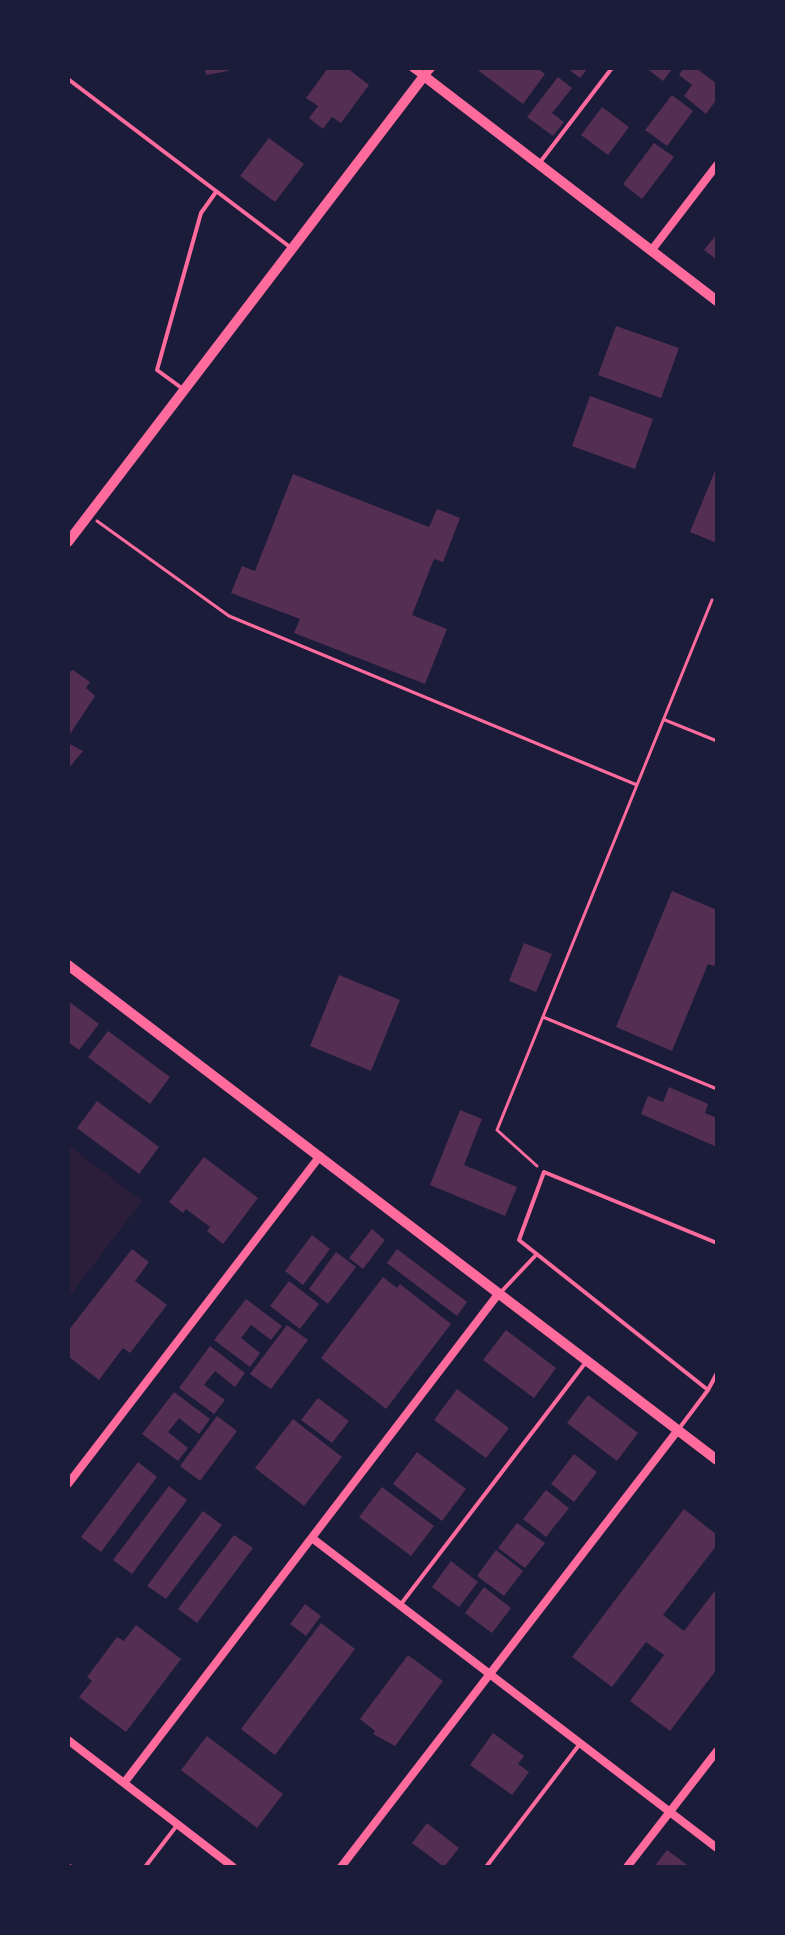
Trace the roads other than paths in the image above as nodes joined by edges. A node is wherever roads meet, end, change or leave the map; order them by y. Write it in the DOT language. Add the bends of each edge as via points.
graph roads {
  1 [pos="413,68"];
  2 [pos="612,68"];
  3 [pos="428,72"];
  4 [pos="68,79"];
  5 [pos="538,165"];
  6 [pos="717,165"];
  7 [pos="216,192"];
  8 [pos="292,249"];
  9 [pos="651,251"];
  10 [pos="717,301"];
  11 [pos="184,390"];
  12 [pos="68,542"];
  13 [pos="68,965"];
  14 [pos="320,1156"];
  15 [pos="717,1243"];
  16 [pos="535,1256"];
  17 [pos="499,1293"];
  18 [pos="587,1361"];
  19 [pos="717,1373"];
  20 [pos="708,1390"];
  21 [pos="678,1430"];
  22 [pos="717,1460"];
  23 [pos="68,1484"];
  24 [pos="312,1538"];
  25 [pos="401,1604"];
  26 [pos="489,1673"];
  27 [pos="68,1740"];
  28 [pos="581,1743"];
  29 [pos="717,1751"];
  30 [pos="124,1783"];
  31 [pos="670,1812"];
  32 [pos="178,1824"];
  33 [pos="717,1848"];
  34 [pos="145,1867"];
  35 [pos="233,1867"];
  36 [pos="341,1867"];
  37 [pos="486,1867"];
  38 [pos="627,1867"];
  1 -- 3 [label="street"];
  2 -- 5 [label="lane"];
  3 -- 5 [label="street"];
  3 -- 8 [label="street"];
  4 -- 7 [label="lane"];
  5 -- 9 [label="street"];
  6 -- 9 [label="street"];
  7 -- 8 [label="lane"];
  7 -- 11 [label="lane" via="201,213 157,370"];
  8 -- 11 [label="street"];
  9 -- 10 [label="street"];
  11 -- 12 [label="street"];
  13 -- 14 [label="street"];
  14 -- 17 [label="street"];
  14 -- 23 [label="street"];
  15 -- 16 [label="lane" via="544,1172 519,1240"];
  16 -- 17 [label="lane"];
  16 -- 20 [label="lane"];
  17 -- 18 [label="street"];
  17 -- 24 [label="street"];
  18 -- 21 [label="street"];
  18 -- 25 [label="lane"];
  19 -- 20 [label="lane"];
  20 -- 21 [label="lane"];
  21 -- 22 [label="street"];
  21 -- 26 [label="street"];
  24 -- 25 [label="street"];
  24 -- 30 [label="street"];
  25 -- 26 [label="street"];
  26 -- 28 [label="street"];
  26 -- 36 [label="street"];
  27 -- 30 [label="street"];
  28 -- 31 [label="street"];
  28 -- 37 [label="lane"];
  29 -- 31 [label="street"];
  30 -- 32 [label="street"];
  31 -- 33 [label="street"];
  31 -- 38 [label="street"];
  32 -- 34 [label="lane"];
  32 -- 35 [label="street"];
}
